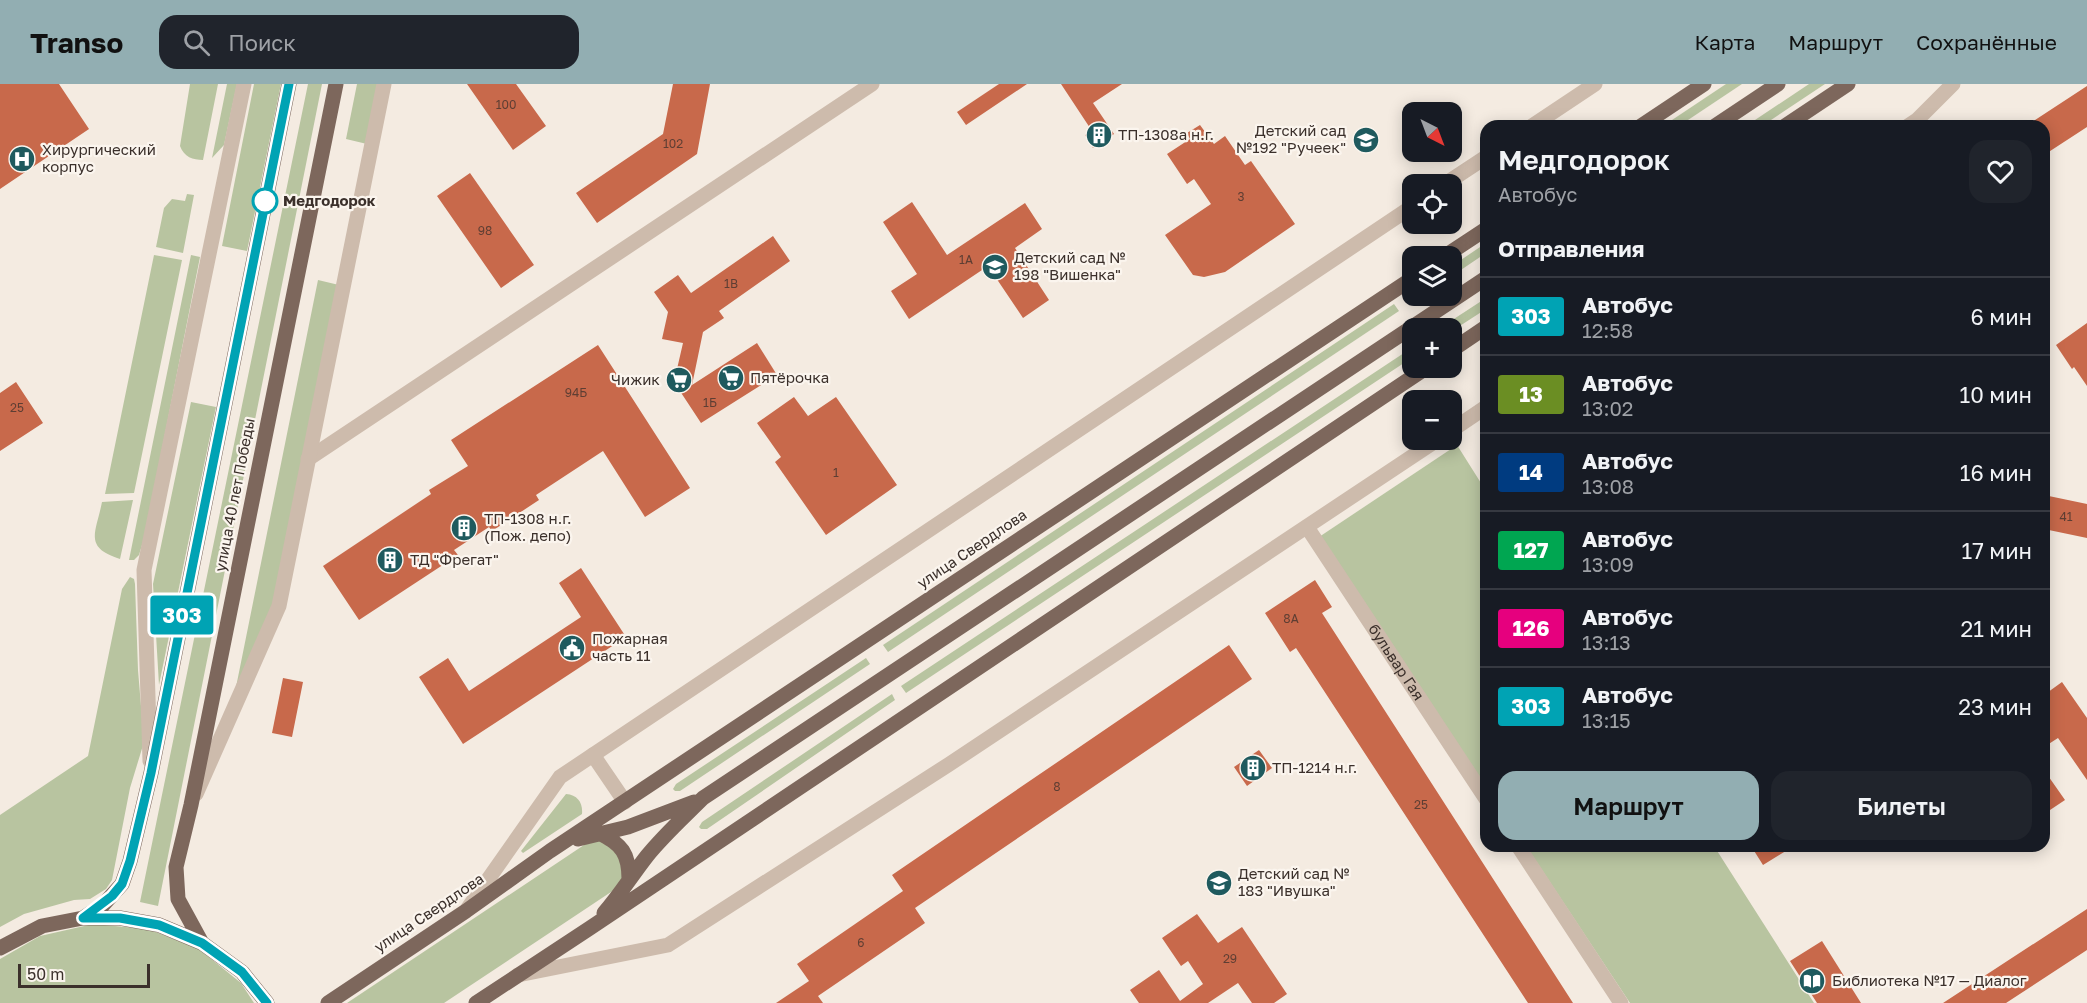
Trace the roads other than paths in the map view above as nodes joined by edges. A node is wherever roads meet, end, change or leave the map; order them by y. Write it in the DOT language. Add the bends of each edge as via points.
graph roads {
  1 [pos="244,84"];
  2 [pos="289,84"];
  3 [pos="336,84"];
  4 [pos="384,84"];
  5 [pos="872,84"];
  6 [pos="1595,84"];
  7 [pos="1704,84"];
  8 [pos="1778,84"];
  9 [pos="1848,84"];
  10 [pos="1953,84"];
  11 [pos="1541,120"];
  12 [pos="1650,120"];
  13 [pos="1724,120"];
  14 [pos="1794,120"];
  15 [pos="1916,120"];
  16 [pos="1480,161"];
  17 [pos="1460,174"];
  18 [pos="1402,213"];
  19 [pos="1480,233"];
  20 [pos="1460,246"];
  21 [pos="1480,282"];
  22 [pos="1402,285"];
  23 [pos="1480,331"];
  24 [pos="1462,343"];
  25 [pos="1411,378"];
  26 [pos="1480,411"];
  27 [pos="1462,423"];
  28 [pos="1422,450"];
  29 [pos="308,459"];
  30 [pos="1306,526"];
  31 [pos="593,755"];
  32 [pos="151,773"];
  33 [pos="1480,790"];
  34 [pos="703,798"];
  35 [pos="625,802"];
  36 [pos="192,805"];
  37 [pos="599,833"];
  38 [pos="550,851"];
  39 [pos="1522,852"];
  40 [pos="630,879"];
  41 [pos="466,910"];
  42 [pos="83,918"];
  43 [pos="590,928"];
  44 [pos="202,943"];
  45 [pos="0,948"];
  46 [pos="518,975"];
  47 [pos="267,1003"];
  48 [pos="328,1003"];
  49 [pos="476,1003"];
  50 [pos="1622,1003"];
  1 -- 32 [label="street" via="144,570"];
  2 -- 32 [label="main road, улица 40 лет Победы"];
  3 -- 36 [label="main road, улица 40 лет Победы"];
  4 -- 29 [label="street"];
  5 -- 29 [label="street"];
  6 -- 11 [label="street"];
  7 -- 12 [label="main road"];
  8 -- 13 [label="main road"];
  9 -- 14 [label="main road"];
  10 -- 15 [label="street"];
  16 -- 17 [label="street"];
  18 -- 31 [label="street"];
  19 -- 20 [label="main road"];
  21 -- 34 [label="main road, улица Свердлова"];
  22 -- 35 [label="main road, улица Свердлова"];
  23 -- 24 [label="main road"];
  25 -- 43 [label="main road, улица Свердлова"];
  26 -- 27 [label="street"];
  28 -- 30 [label="street"];
  29 -- 36 [label="street" via="279,606"];
  30 -- 33 [label="street, бульвар Гая"];
  30 -- 46 [label="street" via="948,765 668,945"];
  31 -- 35 [label="street"];
  31 -- 41 [label="street" via="560,777"];
  32 -- 42 [label="main road, улица 40 лет Победы" via="122,884"];
  34 -- 37 [label="main road, улица Свердлова" via="628,827"];
  34 -- 40 [label="main road, улица Свердлова"];
  35 -- 38 [label="main road, улица Свердлова"];
  36 -- 44 [label="main road, улица 40 лет Победы" via="176,867 178,899"];
  37 -- 38 [label="main road, улица Свердлова"];
  37 -- 40 [label="main road" via="624,851 630,863"];
  38 -- 41 [label="main road, улица Свердлова"];
  39 -- 50 [label="street"];
  40 -- 43 [label="main road, улица Свердлова"];
  41 -- 48 [label="main road, улица Свердлова"];
  42 -- 44 [label="main road" via="120,918 159,925"];
  42 -- 45 [label="main road" via="42,926"];
  43 -- 46 [label="main road, улица Свердлова"];
  44 -- 47 [label="main road" via="242,972"];
  46 -- 49 [label="main road, улица Свердлова"];
}
